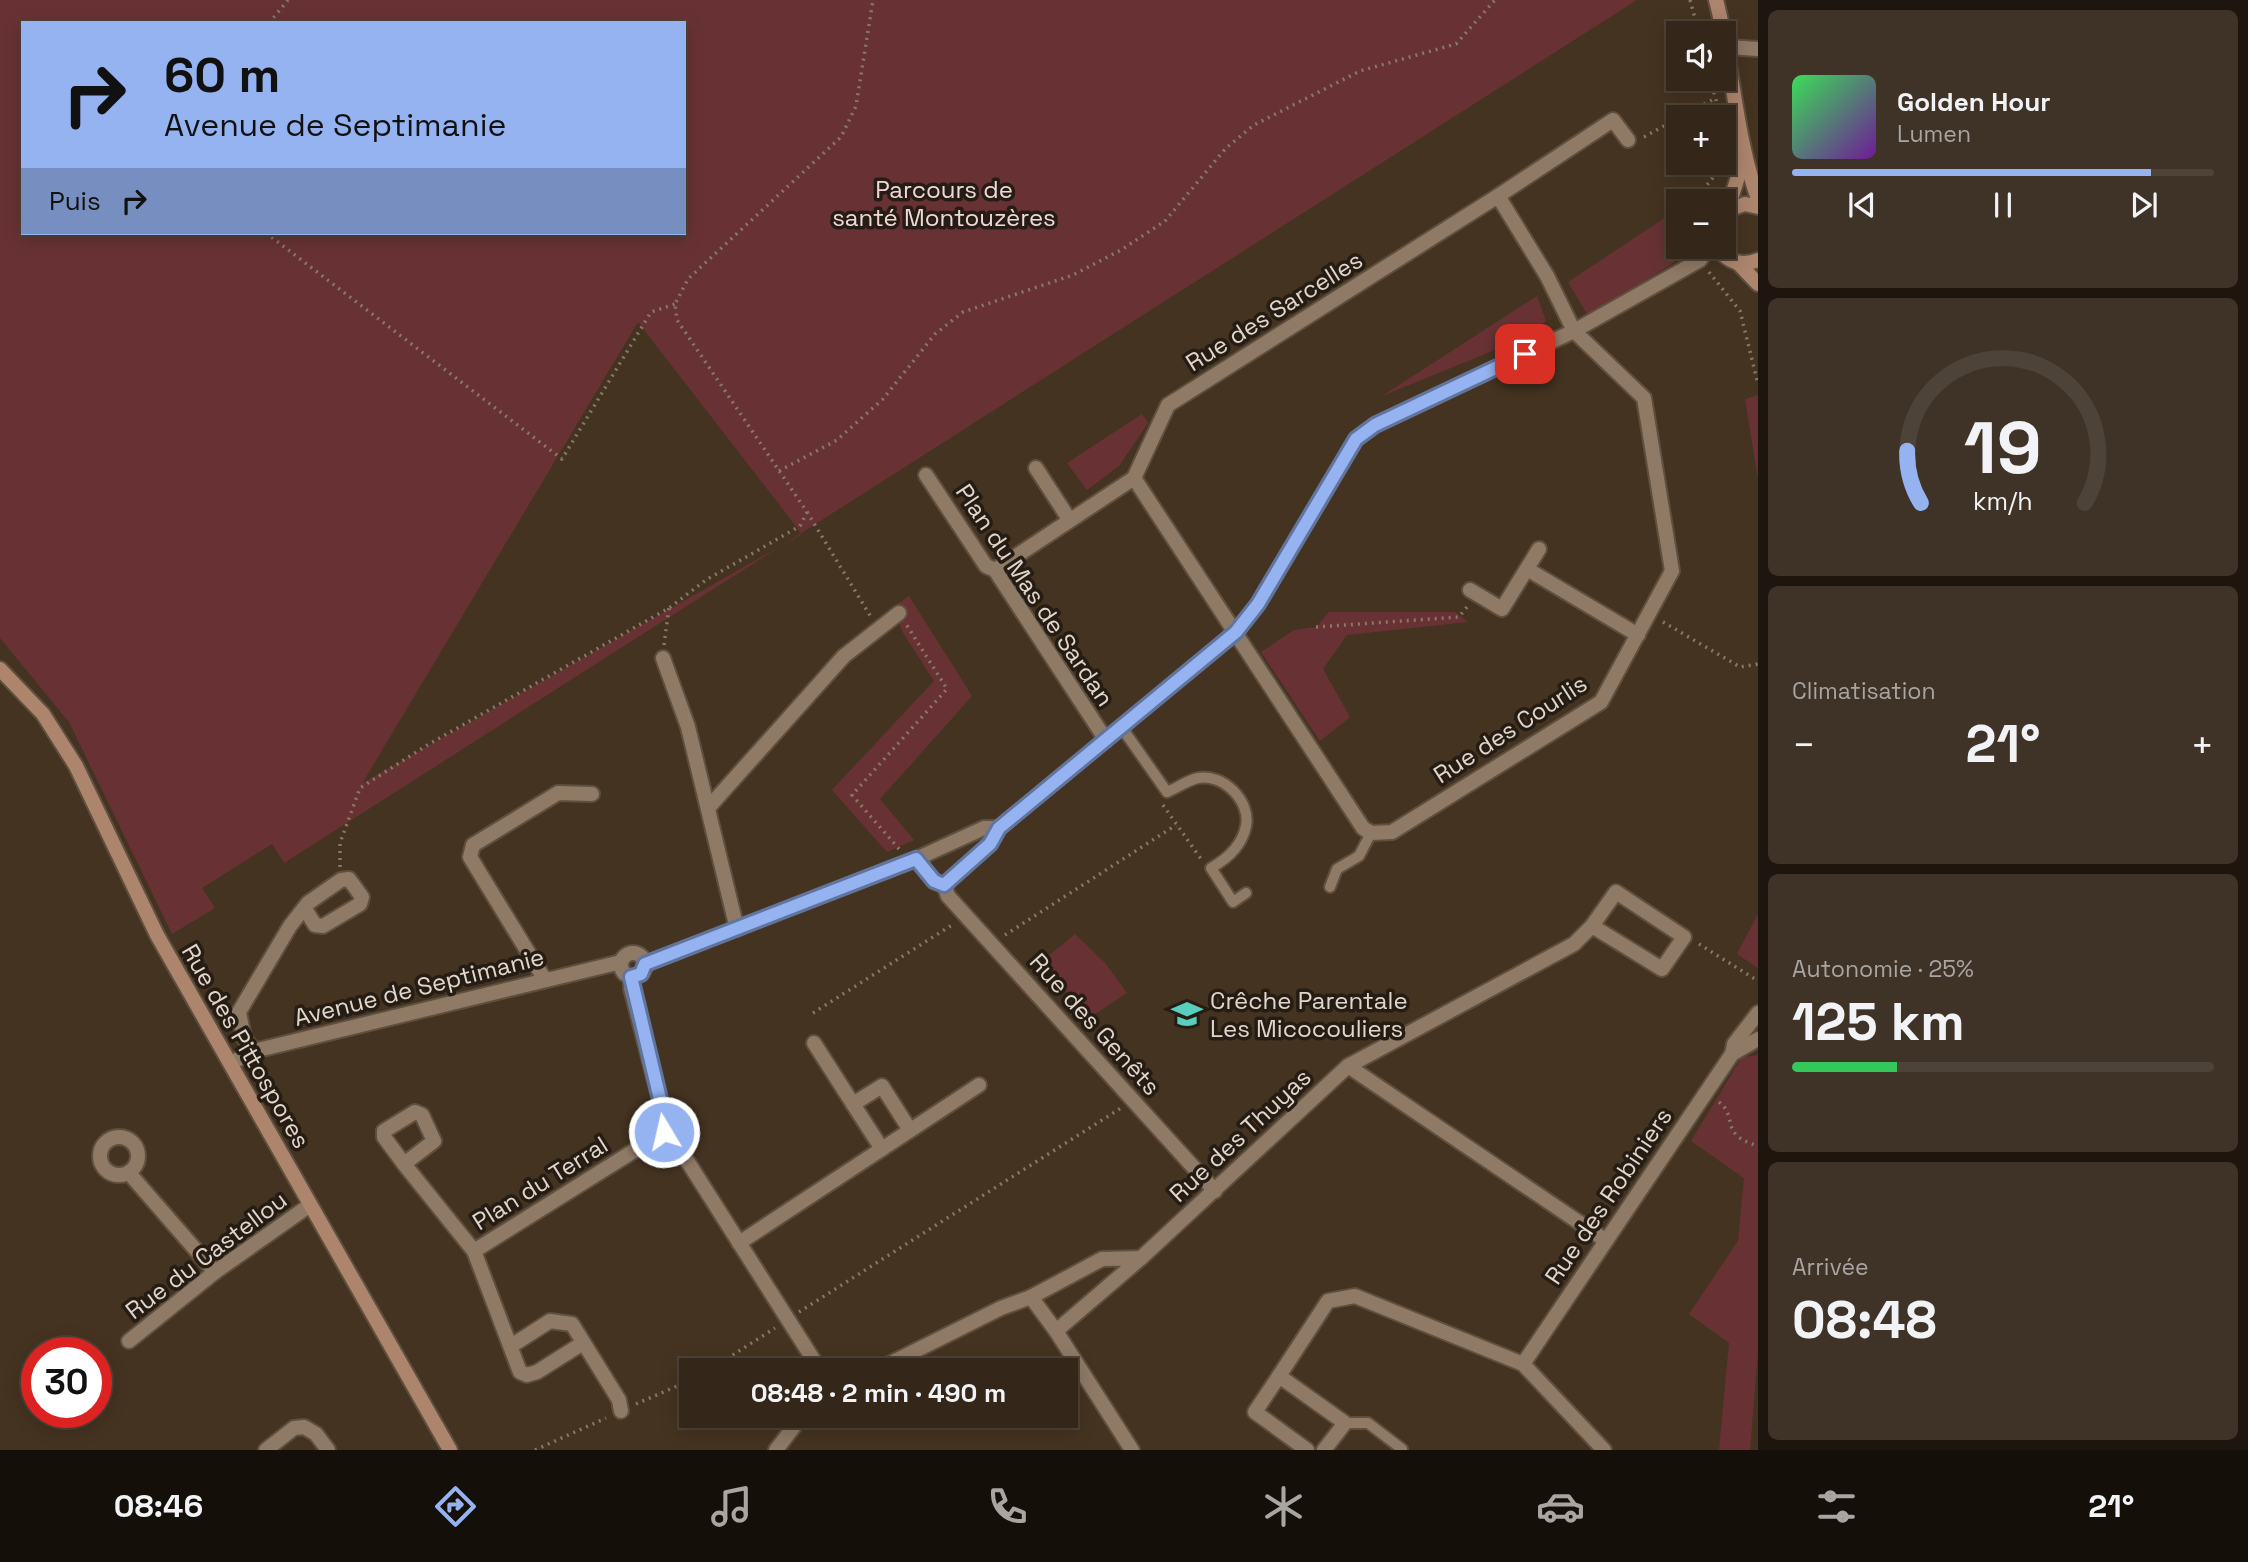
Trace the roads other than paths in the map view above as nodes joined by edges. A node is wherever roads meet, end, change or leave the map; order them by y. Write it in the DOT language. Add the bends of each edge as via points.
graph roads {
  1 [pos="1716,0"];
  2 [pos="1721,21"];
  3 [pos="1736,48"];
  4 [pos="1758,49"];
  5 [pos="1735,91"];
  6 [pos="1628,140"];
  7 [pos="1745,153"];
  8 [pos="1735,189"];
  9 [pos="1498,197"];
  10 [pos="1758,199"];
  11 [pos="1736,207"];
  12 [pos="1758,207"];
  13 [pos="1700,260"];
  14 [pos="1758,260"];
  15 [pos="1732,261"];
  16 [pos="1758,284"];
  17 [pos="1574,331"];
  18 [pos="1036,468"];
  19 [pos="926,475"];
  20 [pos="1134,478"];
  21 [pos="1069,519"];
  22 [pos="1539,549"];
  23 [pos="1527,569"];
  24 [pos="995,570"];
  25 [pos="1474,592"];
  26 [pos="899,613"];
  27 [pos="1236,632"];
  28 [pos="1638,635"];
  29 [pos="663,658"];
  30 [pos="0,669"];
  31 [pos="1122,728"];
  32 [pos="1106,740"];
  33 [pos="592,794"];
  34 [pos="708,808"];
  35 [pos="999,828"];
  36 [pos="1371,833"];
  37 [pos="916,859"];
  38 [pos="944,885"];
  39 [pos="1330,887"];
  40 [pos="1245,893"];
  41 [pos="305,909"];
  42 [pos="1592,926"];
  43 [pos="737,929"];
  44 [pos="621,962"];
  45 [pos="645,964"];
  46 [pos="631,977"];
  47 [pos="545,980"];
  48 [pos="1758,1013"];
  49 [pos="1758,1040"];
  50 [pos="814,1043"];
  51 [pos="254,1051"];
  52 [pos="1732,1054"];
  53 [pos="231,1063"];
  54 [pos="1348,1066"];
  55 [pos="979,1085"];
  56 [pos="853,1104"];
  57 [pos="910,1130"];
  58 [pos="664,1132"];
  59 [pos="882,1149"];
  60 [pos="404,1164"];
  61 [pos="129,1173"];
  62 [pos="1215,1191"];
  63 [pos="310,1205"];
  64 [pos="1605,1240"];
  65 [pos="739,1243"];
  66 [pos="474,1251"];
  67 [pos="1140,1258"];
  68 [pos="215,1272"];
  69 [pos="1031,1297"];
  70 [pos="1056,1331"];
  71 [pos="130,1341"];
  72 [pos="583,1343"];
  73 [pos="511,1346"];
  74 [pos="813,1358"];
  75 [pos="901,1358"];
  76 [pos="1523,1364"];
  77 [pos="1279,1376"];
  78 [pos="621,1411"];
  79 [pos="1345,1423"];
  80 [pos="793,1428"];
  81 [pos="1402,1449"];
  82 [pos="266,1450"];
  83 [pos="328,1450"];
  84 [pos="450,1450"];
  85 [pos="776,1450"];
  86 [pos="1132,1450"];
  87 [pos="1307,1450"];
  88 [pos="1324,1450"];
  89 [pos="1604,1450"];
  1 -- 2 [label="street"];
  3 -- 4 [label="street"];
  5 -- 7 [label="street"];
  6 -- 9 [label="street, Rue des Sarcelles" via="1614,120"];
  7 -- 8 [label="street"];
  7 -- 10 [label="street"];
  9 -- 17 [label="street" via="1547,276"];
  9 -- 20 [label="street, Rue des Sarcelles" via="1168,405"];
  11 -- 12 [label="street"];
  13 -- 15 [label="street, Avenue de Septimanie"];
  13 -- 17 [label="street, Avenue de Septimanie"];
  14 -- 15 [label="street"];
  15 -- 16 [label="street"];
  17 -- 27 [label="street, Avenue de Septimanie" via="1375,425 1356,439 1258,604"];
  17 -- 28 [label="street, Rue des Courlis" via="1644,398 1672,571"];
  18 -- 21 [label="street"];
  19 -- 24 [label="street, Plan du Mas de Sardan" via="986,566"];
  20 -- 21 [label="street"];
  20 -- 27 [label="street"];
  21 -- 24 [label="street"];
  22 -- 23 [label="street"];
  23 -- 25 [label="street" via="1502,610"];
  23 -- 28 [label="street"];
  24 -- 32 [label="street, Plan du Mas de Sardan"];
  26 -- 34 [label="street" via="844,656"];
  27 -- 31 [label="street, Avenue de Septimanie"];
  27 -- 36 [label="street" via="1363,828"];
  28 -- 36 [label="street, Rue des Courlis" via="1601,702 1392,832"];
  29 -- 34 [label="street" via="688,727"];
  30 -- 53 [label="street, Rue des Pittospores" via="43,714 76,766 157,935"];
  31 -- 32 [label="street, Avenue de Septimanie"];
  31 -- 40 [label="lane" via="1167,792 1198,778 1230,787 1245,812 1246,826 1227,859 1212,868 1233,902"];
  32 -- 35 [label="street, Avenue de Septimanie"];
  33 -- 47 [label="street" via="558,793 473,845 470,857"];
  34 -- 43 [label="street"];
  35 -- 37 [label="street, Avenue de Septimanie" via="984,828"];
  35 -- 38 [label="street, Avenue de Septimanie" via="990,844"];
  36 -- 39 [label="lane" via="1359,856 1337,869"];
  37 -- 38 [label="street" via="934,881"];
  37 -- 43 [label="street, Avenue de Septimanie"];
  38 -- 62 [label="street, Rue des Genêts" via="948,896"];
  41 -- 41 [label="street" via="315,925 323,926 360,904 362,897 349,879 341,880"];
  41 -- 51 [label="street" via="239,1012 244,1038"];
  42 -- 42 [label="street, Rue des Thuyas" via="1662,969 1684,937 1616,892"];
  42 -- 54 [label="street, Rue des Thuyas" via="1574,944"];
  43 -- 45 [label="street, Avenue de Septimanie"];
  44 -- 45 [label="street, Avenue de Septimanie" via="631,953 641,956"];
  44 -- 46 [label="street"];
  44 -- 47 [label="street, Avenue de Septimanie"];
  45 -- 46 [label="street, Avenue de Septimanie" via="641,974"];
  46 -- 58 [label="street"];
  47 -- 51 [label="street, Avenue de Septimanie"];
  48 -- 52 [label="street, Rue des Robiniers" via="1734,1044"];
  49 -- 52 [label="street, Rue des Robiniers"];
  50 -- 56 [label="street"];
  51 -- 53 [label="street, Avenue de Septimanie"];
  52 -- 64 [label="street, Rue des Robiniers"];
  53 -- 63 [label="street, Rue des Pittospores"];
  54 -- 62 [label="street, Rue des Thuyas"];
  54 -- 64 [label="street"];
  55 -- 57 [label="street"];
  56 -- 57 [label="street" via="882,1086"];
  56 -- 59 [label="street"];
  57 -- 59 [label="street"];
  58 -- 65 [label="street" via="674,1140"];
  58 -- 66 [label="street, Plan du Terral"];
  59 -- 65 [label="street"];
  60 -- 66 [label="street, Plan du Terral"];
  61 -- 68 [label="street"];
  62 -- 67 [label="street, Rue des Thuyas"];
  63 -- 68 [label="street, Rue du Castellou"];
  63 -- 84 [label="street, Rue des Pittospores"];
  64 -- 76 [label="street, Rue des Robiniers"];
  65 -- 74 [label="street"];
  66 -- 73 [label="street, Plan du Terral"];
  67 -- 69 [label="street" via="1102,1259"];
  67 -- 70 [label="street, Rue des Thuyas"];
  68 -- 71 [label="street, Rue du Castellou"];
  69 -- 70 [label="street"];
  69 -- 75 [label="street"];
  70 -- 86 [label="street"];
  72 -- 73 [label="street" via="572,1324 550,1321"];
  72 -- 73 [label="street, Plan du Terral" via="527,1375 520,1372"];
  72 -- 78 [label="street" via="619,1400"];
  76 -- 77 [label="street" via="1356,1296 1328,1301"];
  76 -- 89 [label="street"];
  77 -- 79 [label="street"];
  77 -- 87 [label="street" via="1255,1412"];
  79 -- 81 [label="lane" via="1368,1423"];
  79 -- 88 [label="street"];
  80 -- 85 [label="street"];
  82 -- 83 [label="street" via="294,1428 304,1427"];
}
